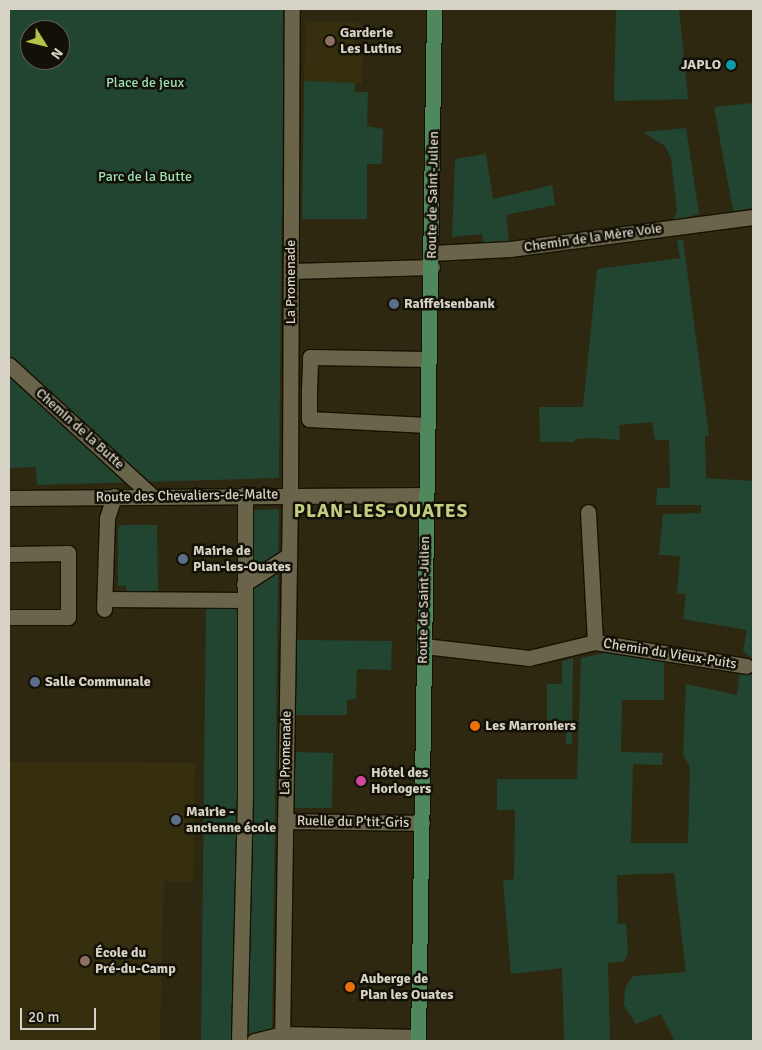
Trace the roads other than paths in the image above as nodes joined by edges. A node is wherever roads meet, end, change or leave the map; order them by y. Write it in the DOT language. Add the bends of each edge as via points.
graph roads {
  1 [pos="292,9"];
  2 [pos="434,9"];
  3 [pos="753,216"];
  4 [pos="432,260"];
  5 [pos="291,271"];
  6 [pos="429,359"];
  7 [pos="9,364"];
  8 [pos="427,425"];
  9 [pos="244,494"];
  10 [pos="290,494"];
  11 [pos="426,494"];
  12 [pos="151,495"];
  13 [pos="114,496"];
  14 [pos="9,498"];
  15 [pos="588,512"];
  16 [pos="9,554"];
  17 [pos="288,555"];
  18 [pos="244,584"];
  19 [pos="244,600"];
  20 [pos="9,617"];
  21 [pos="595,642"];
  22 [pos="424,646"];
  23 [pos="746,666"];
  24 [pos="285,821"];
  25 [pos="422,823"];
  26 [pos="282,1038"];
  27 [pos="418,1039"];
  28 [pos="239,1041"];
  29 [pos="254,1041"];
  1 -- 5 [label="street, La Promenade"];
  2 -- 4 [label="main road, Route de Saint-Julien"];
  3 -- 4 [label="street, Chemin de la Mère Voie"];
  4 -- 5 [label="street, Chemin de la Mère Voie"];
  4 -- 6 [label="main road, Route de Saint-Julien"];
  5 -- 10 [label="street, La Promenade"];
  6 -- 8 [label="main road, Route de Saint-Julien"];
  6 -- 8 [label="street" via="310,357 308,419"];
  7 -- 12 [label="street, Chemin de la Butte"];
  8 -- 11 [label="main road, Route de Saint-Julien"];
  9 -- 10 [label="street, Route des Chevaliers-de-Malte"];
  9 -- 12 [label="street, Route des Chevaliers-de-Malte"];
  9 -- 18 [label="street"];
  10 -- 11 [label="street, Route des Chevaliers-de-Malte"];
  10 -- 17 [label="street, La Promenade"];
  11 -- 22 [label="main road, Route de Saint-Julien"];
  12 -- 13 [label="street, Route des Chevaliers-de-Malte"];
  13 -- 14 [label="street, Route des Chevaliers-de-Malte"];
  13 -- 19 [label="street" via="107,518 104,604"];
  15 -- 21 [label="street, Chemin du Vieux-Puits"];
  16 -- 20 [label="street" via="68,553 68,617"];
  17 -- 18 [label="street"];
  17 -- 24 [label="street, La Promenade"];
  18 -- 19 [label="street"];
  19 -- 28 [label="street" via="245,797"];
  21 -- 22 [label="street, Chemin du Vieux-Puits" via="529,658"];
  21 -- 23 [label="street, Chemin du Vieux-Puits"];
  22 -- 25 [label="main road, Route de Saint-Julien"];
  24 -- 25 [label="street, Ruelle du P'tit-Gris"];
  24 -- 26 [label="street, La Promenade"];
  25 -- 27 [label="main road, Route de Saint-Julien"];
  26 -- 27 [label="street"];
  26 -- 29 [label="street"];
}
